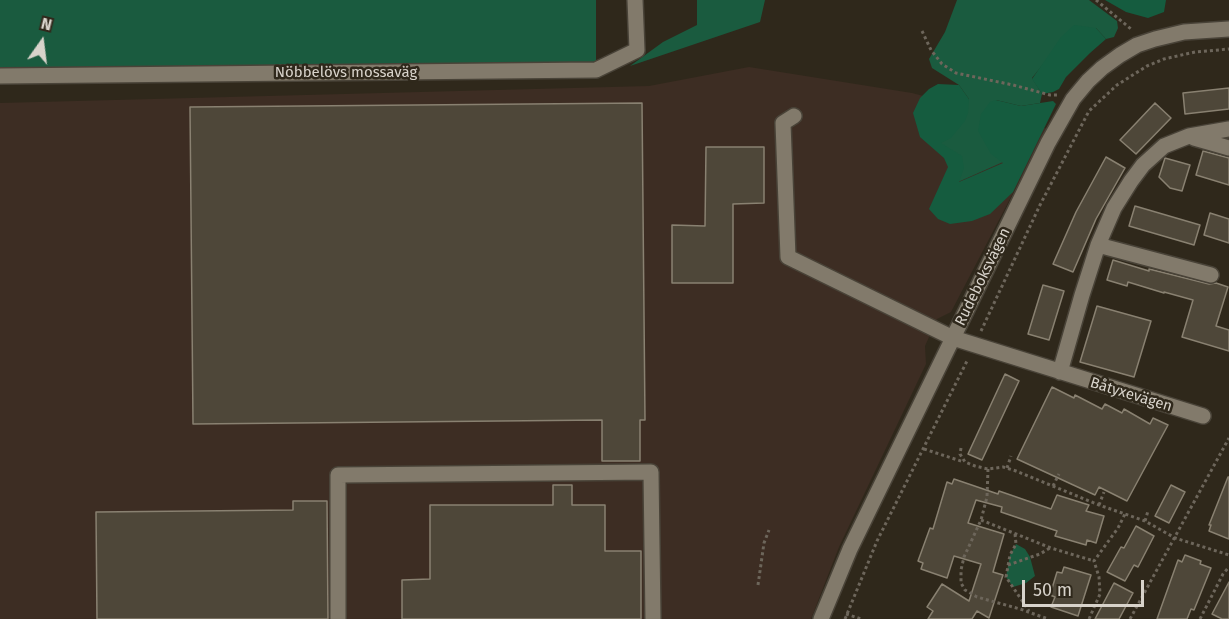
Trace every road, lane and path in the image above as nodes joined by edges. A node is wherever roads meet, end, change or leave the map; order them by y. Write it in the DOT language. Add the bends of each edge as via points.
graph roads {
  1 [pos="635,0"];
  2 [pos="1096,0"];
  3 [pos="1131,28"];
  4 [pos="1229,29"];
  5 [pos="922,31"];
  6 [pos="1229,49"];
  7 [pos="0,76"];
  8 [pos="1061,95"];
  9 [pos="794,116"];
  10 [pos="1229,129"];
  11 [pos="1189,136"];
  12 [pos="1229,148"];
  13 [pos="1098,245"];
  14 [pos="1211,275"];
  15 [pos="953,338"];
  16 [pos="975,345"];
  17 [pos="1060,372"];
  18 [pos="1203,416"];
  19 [pos="1229,438"];
  20 [pos="961,448"];
  21 [pos="924,449"];
  22 [pos="1011,456"];
  23 [pos="965,462"];
  24 [pos="1007,468"];
  25 [pos="988,469"];
  26 [pos="1059,474"];
  27 [pos="1053,486"];
  28 [pos="1104,492"];
  29 [pos="1099,505"];
  30 [pos="1148,511"];
  31 [pos="1125,514"];
  32 [pos="981,519"];
  33 [pos="1144,521"];
  34 [pos="769,530"];
  35 [pos="1015,534"];
  36 [pos="1175,538"];
  37 [pos="1051,548"];
  38 [pos="1229,555"];
  39 [pos="1094,561"];
  40 [pos="1008,565"];
  41 [pos="1229,567"];
  42 [pos="758,585"];
  43 [pos="1029,612"];
  44 [pos="846,614"];
  45 [pos="338,619"];
  46 [pos="653,619"];
  47 [pos="820,619"];
  48 [pos="845,619"];
  49 [pos="861,619"];
  50 [pos="1048,619"];
  51 [pos="1089,619"];
  52 [pos="1130,619"];
  53 [pos="1200,619"];
  1 -- 7 [label="street, Nöbbelövs mossaväg" via="637,50 596,70"];
  2 -- 3 [label="path"];
  4 -- 15 [label="street, Rudeboksvägen" via="1184,32 1137,45 1088,81 1048,143"];
  5 -- 8 [label="path" via="942,64 956,72"];
  6 -- 16 [label="path" via="1195,52 1147,66 1117,85 1089,111"];
  9 -- 15 [label="street, Båtyxevägen" via="783,123 788,257"];
  10 -- 11 [label="street"];
  11 -- 12 [label="street"];
  11 -- 13 [label="street" via="1164,146 1143,165 1114,208"];
  13 -- 14 [label="street"];
  13 -- 17 [label="street"];
  15 -- 16 [label="street, Båtyxevägen"];
  15 -- 47 [label="street, Rudeboksvägen"];
  16 -- 17 [label="street, Båtyxevägen"];
  16 -- 21 [label="path"];
  17 -- 18 [label="street, Båtyxevägen"];
  19 -- 36 [label="path"];
  20 -- 23 [label="path"];
  21 -- 23 [label="path"];
  21 -- 44 [label="path" via="877,540"];
  22 -- 24 [label="path"];
  23 -- 25 [label="path"];
  24 -- 25 [label="path"];
  24 -- 27 [label="path"];
  25 -- 32 [label="path"];
  26 -- 27 [label="path"];
  27 -- 29 [label="path"];
  28 -- 29 [label="path"];
  29 -- 31 [label="path"];
  30 -- 33 [label="path"];
  31 -- 33 [label="path"];
  31 -- 39 [label="path"];
  32 -- 35 [label="path"];
  32 -- 43 [label="path" via="964,557 961,583 977,597"];
  33 -- 36 [label="path"];
  34 -- 42 [label="path"];
  35 -- 37 [label="path"];
  35 -- 40 [label="path" via="1016,544"];
  36 -- 38 [label="path"];
  36 -- 52 [label="path"];
  37 -- 39 [label="path"];
  37 -- 40 [label="path"];
  39 -- 51 [label="path" via="1100,594"];
  40 -- 43 [label="path" via="1006,577"];
  41 -- 53 [label="path"];
  43 -- 50 [label="path"];
  44 -- 48 [label="path"];
  44 -- 49 [label="path"];
  45 -- 46 [label="street" via="338,475 651,472"];
}
